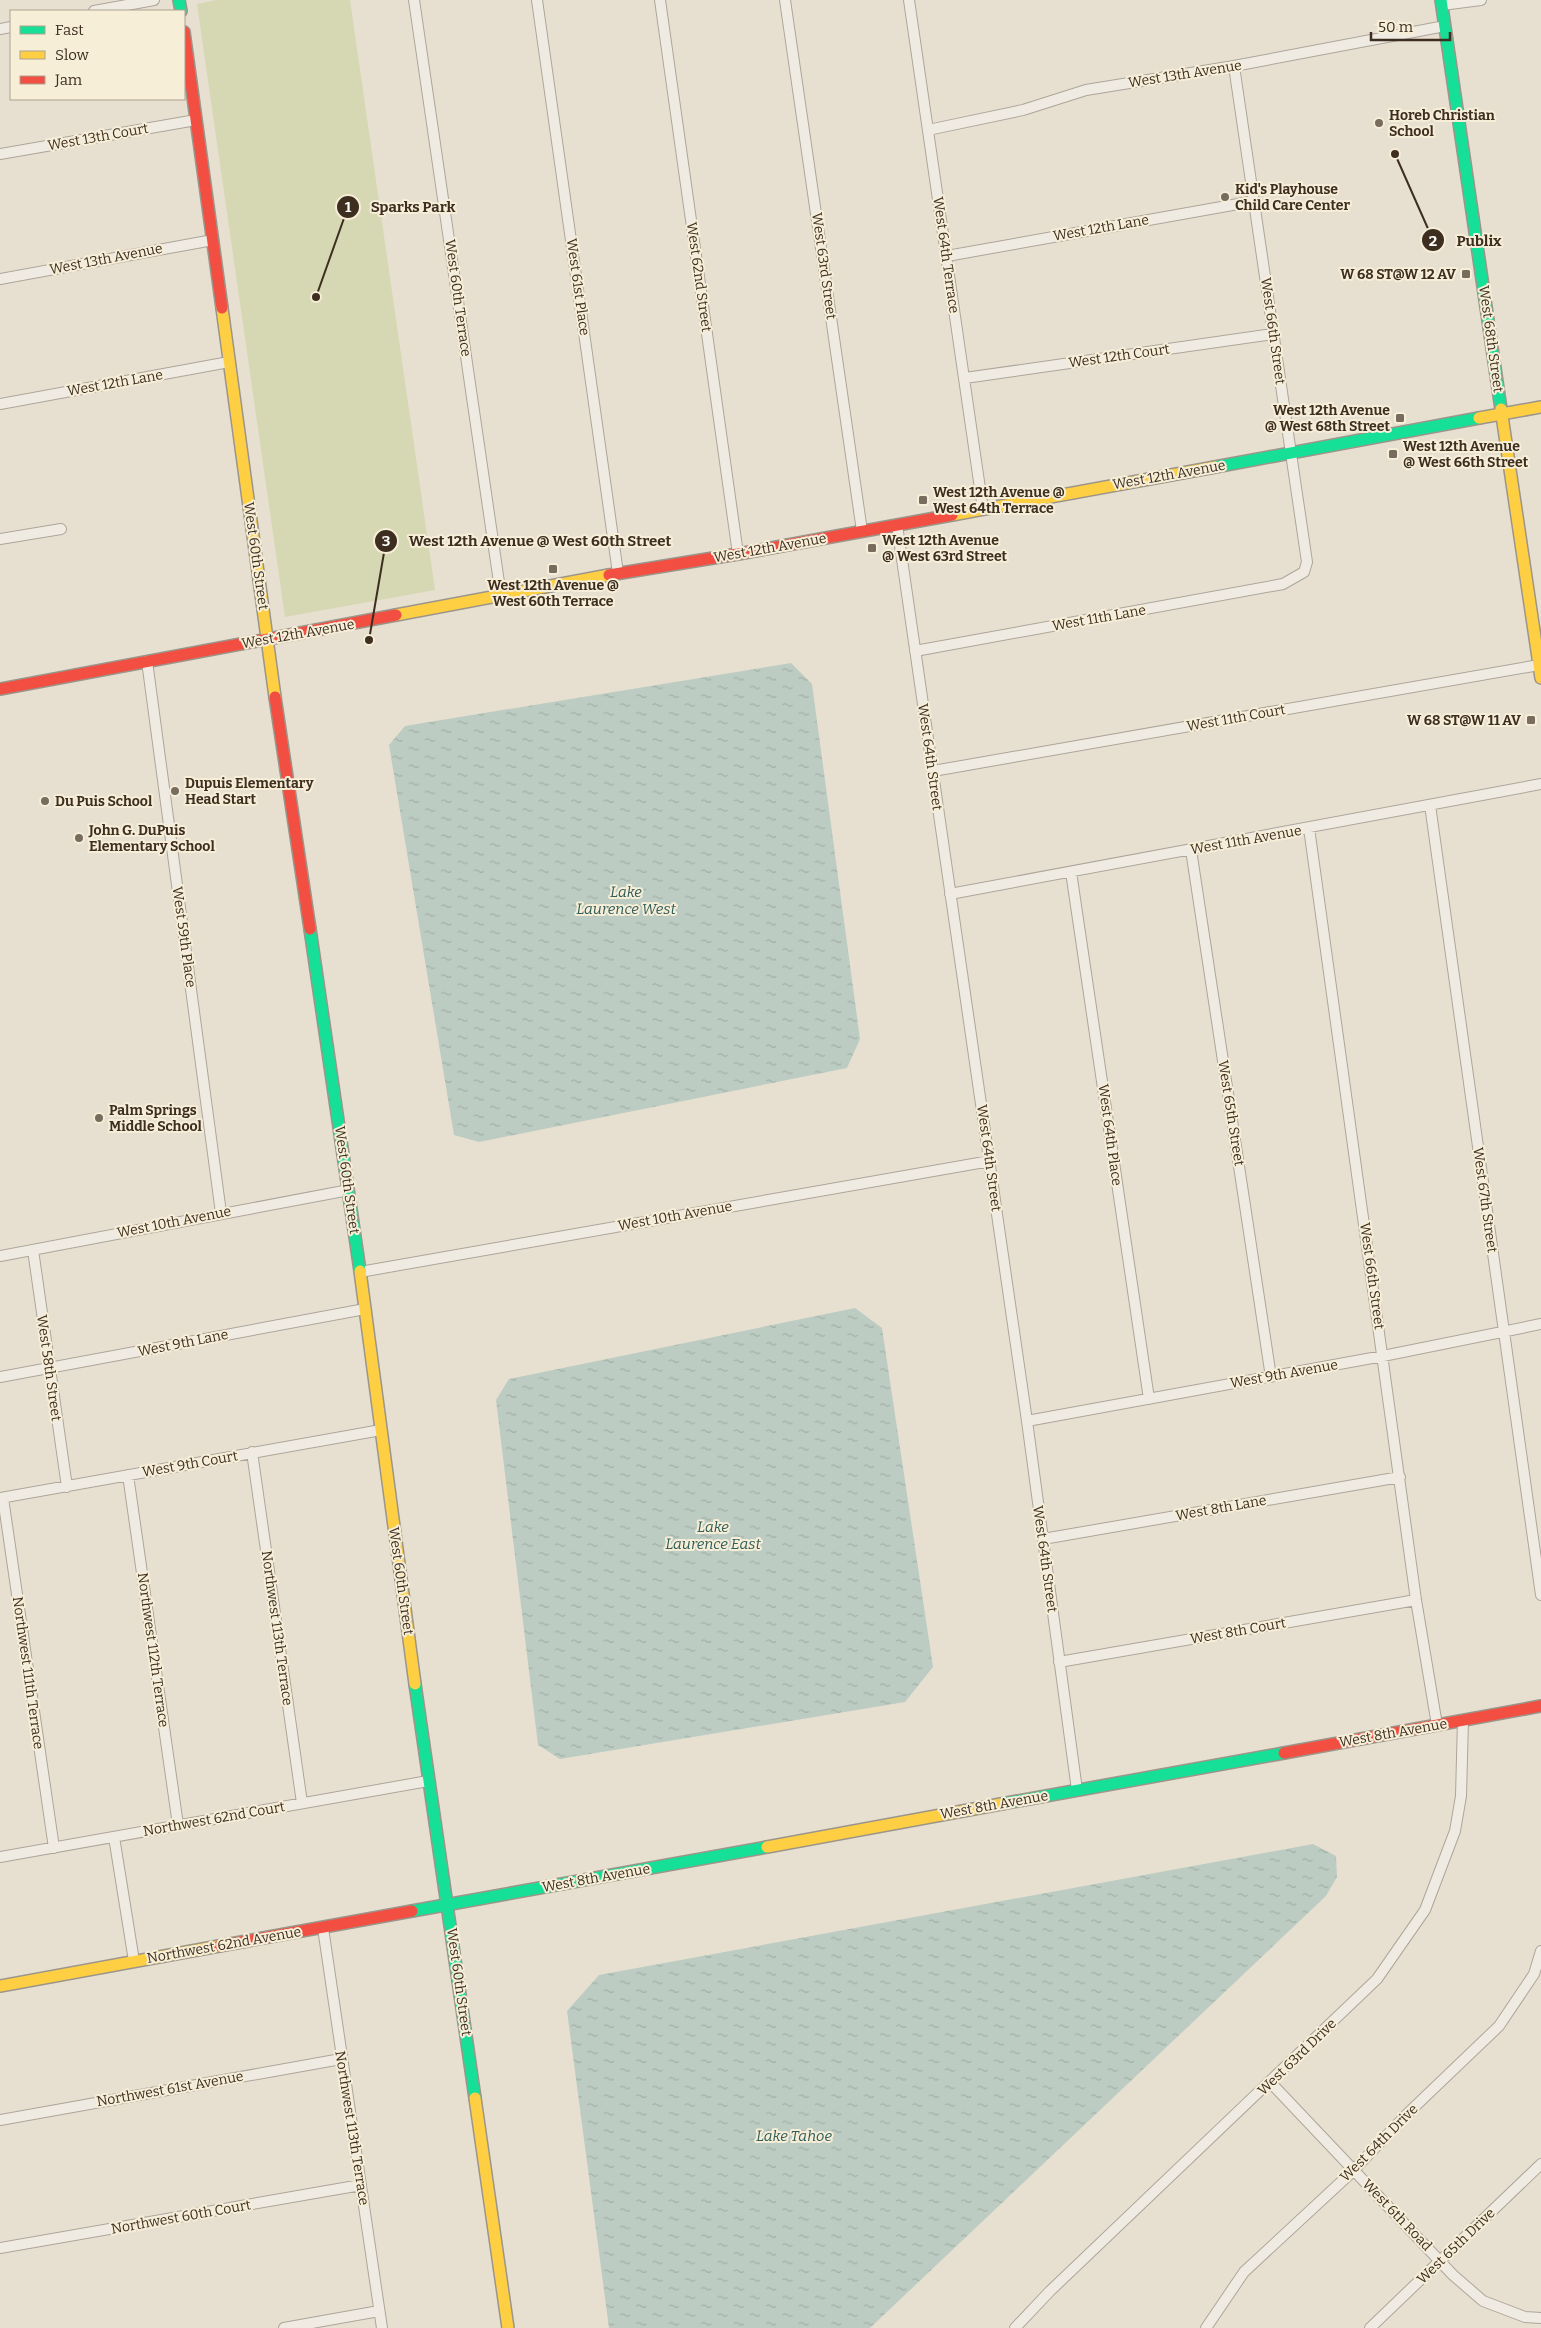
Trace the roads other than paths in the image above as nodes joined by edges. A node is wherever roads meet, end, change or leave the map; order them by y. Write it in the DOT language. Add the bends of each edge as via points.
graph roads {
  1 [pos="154,0"];
  2 [pos="414,0"];
  3 [pos="537,0"];
  4 [pos="660,0"];
  5 [pos="785,0"];
  6 [pos="909,0"];
  7 [pos="1481,0"];
  8 [pos="1442,3"];
  9 [pos="99,10"];
  10 [pos="1445,26"];
  11 [pos="185,39"];
  12 [pos="1234,66"];
  13 [pos="196,120"];
  14 [pos="928,130"];
  15 [pos="0,154"];
  16 [pos="1255,200"];
  17 [pos="213,240"];
  18 [pos="947,256"];
  19 [pos="0,279"];
  20 [pos="1273,334"];
  21 [pos="229,362"];
  22 [pos="965,378"];
  23 [pos="0,404"];
  24 [pos="1541,407"];
  25 [pos="1502,414"];
  26 [pos="1291,452"];
  27 [pos="983,509"];
  28 [pos="897,525"];
  29 [pos="61,529"];
  30 [pos="862,531"];
  31 [pos="0,539"];
  32 [pos="738,554"];
  33 [pos="618,573"];
  34 [pos="1283,584"];
  35 [pos="502,596"];
  36 [pos="267,640"];
  37 [pos="915,651"];
  38 [pos="147,661"];
  39 [pos="1539,664"];
  40 [pos="1541,678"];
  41 [pos="0,689"];
  42 [pos="932,771"];
  43 [pos="1541,784"];
  44 [pos="1430,805"];
  45 [pos="1309,828"];
  46 [pos="1191,850"];
  47 [pos="1071,872"];
  48 [pos="950,894"];
  49 [pos="990,1161"];
  50 [pos="349,1190"];
  51 [pos="221,1213"];
  52 [pos="33,1250"];
  53 [pos="0,1256"];
  54 [pos="360,1272"];
  55 [pos="365,1309"];
  56 [pos="1541,1324"];
  57 [pos="1504,1331"];
  58 [pos="1384,1356"];
  59 [pos="49,1369"];
  60 [pos="0,1377"];
  61 [pos="1270,1377"];
  62 [pos="1149,1399"];
  63 [pos="1027,1421"];
  64 [pos="380,1430"];
  65 [pos="252,1452"];
  66 [pos="128,1475"];
  67 [pos="1400,1477"];
  68 [pos="66,1486"];
  69 [pos="2,1498"];
  70 [pos="1043,1540"];
  71 [pos="1541,1594"];
  72 [pos="1416,1600"];
  73 [pos="1059,1662"];
  74 [pos="1541,1706"];
  75 [pos="1463,1720"];
  76 [pos="1437,1725"];
  77 [pos="428,1781"];
  78 [pos="1077,1790"];
  79 [pos="302,1803"];
  80 [pos="178,1825"];
  81 [pos="114,1837"];
  82 [pos="54,1848"];
  83 [pos="0,1858"];
  84 [pos="448,1905"];
  85 [pos="323,1928"];
  86 [pos="1541,1951"];
  87 [pos="134,1961"];
  88 [pos="0,1986"];
  89 [pos="341,2059"];
  90 [pos="1271,2083"];
  91 [pos="0,2120"];
  92 [pos="1541,2164"];
  93 [pos="1353,2171"];
  94 [pos="361,2185"];
  95 [pos="0,2248"];
  96 [pos="1441,2261"];
  97 [pos="379,2310"];
  98 [pos="1541,2318"];
  99 [pos="284,2328"];
  100 [pos="382,2328"];
  101 [pos="508,2328"];
  102 [pos="1015,2328"];
  103 [pos="1206,2328"];
  104 [pos="1370,2328"];
  1 -- 9 [label="street"];
  2 -- 35 [label="street, West 60th Terrace"];
  3 -- 33 [label="street, West 61st Place"];
  4 -- 32 [label="street, West 62nd Street"];
  5 -- 30 [label="street, West 63rd Street"];
  6 -- 14 [label="street, West 64th Terrace"];
  7 -- 8 [label="street"];
  8 -- 10 [label="street, West 68th Street"];
  10 -- 12 [label="street, West 13th Avenue"];
  10 -- 25 [label="street, West 68th Street"];
  11 -- 13 [label="street, West 60th Street"];
  12 -- 14 [label="street, West 13th Avenue" via="1086,90 1023,110"];
  12 -- 16 [label="street, West 66th Street"];
  13 -- 15 [label="street, West 13th Court"];
  13 -- 17 [label="street, West 60th Street"];
  14 -- 18 [label="street, West 64th Terrace"];
  16 -- 18 [label="street, West 12th Lane"];
  16 -- 20 [label="street, West 66th Street"];
  17 -- 19 [label="street, West 13th Avenue"];
  17 -- 21 [label="street, West 60th Street"];
  18 -- 22 [label="street, West 64th Terrace"];
  20 -- 22 [label="street, West 12th Court"];
  20 -- 26 [label="street, West 66th Street"];
  21 -- 23 [label="street, West 12th Lane"];
  21 -- 36 [label="street, West 60th Street"];
  22 -- 27 [label="street, West 64th Terrace"];
  24 -- 25 [label="street, West 12th Avenue"];
  25 -- 26 [label="street, West 12th Avenue"];
  25 -- 39 [label="street, West 68th Street"];
  26 -- 27 [label="street, West 12th Avenue"];
  26 -- 34 [label="street, West 66th Street" via="1307,562 1304,572"];
  27 -- 28 [label="street, West 12th Avenue"];
  28 -- 30 [label="street, West 12th Avenue"];
  28 -- 37 [label="street, West 64th Street"];
  29 -- 31 [label="street"];
  30 -- 32 [label="street, West 12th Avenue"];
  32 -- 33 [label="street, West 12th Avenue"];
  33 -- 35 [label="street, West 12th Avenue"];
  34 -- 37 [label="street, West 11th Lane"];
  35 -- 36 [label="street, West 12th Avenue"];
  36 -- 38 [label="street, West 12th Avenue"];
  36 -- 50 [label="street, West 60th Street"];
  37 -- 42 [label="street, West 64th Street"];
  38 -- 41 [label="street, West 12th Avenue"];
  38 -- 51 [label="street, West 59th Place"];
  39 -- 40 [label="street, West 68th Street"];
  39 -- 42 [label="street, West 11th Court"];
  42 -- 48 [label="street, West 64th Street"];
  43 -- 44 [label="street, West 11th Avenue"];
  44 -- 45 [label="street, West 11th Avenue"];
  44 -- 57 [label="street, West 67th Street"];
  45 -- 46 [label="street, West 11th Avenue"];
  45 -- 58 [label="street, West 66th Street"];
  46 -- 47 [label="street, West 11th Avenue"];
  46 -- 61 [label="street, West 65th Street"];
  47 -- 48 [label="street, West 11th Avenue"];
  47 -- 62 [label="street, West 64th Place"];
  48 -- 49 [label="street, West 64th Street"];
  49 -- 54 [label="street, West 10th Avenue"];
  49 -- 63 [label="street, West 64th Street"];
  50 -- 51 [label="street, West 10th Avenue"];
  50 -- 54 [label="street, West 60th Street"];
  51 -- 52 [label="street, West 10th Avenue"];
  52 -- 53 [label="street, West 10th Avenue"];
  52 -- 59 [label="street, West 58th Street"];
  54 -- 55 [label="street, West 60th Street"];
  55 -- 59 [label="street, West 9th Lane"];
  55 -- 64 [label="street, West 60th Street"];
  56 -- 57 [label="street, West 9th Avenue"];
  57 -- 58 [label="street, West 9th Avenue"];
  57 -- 71 [label="street, West 67th Street"];
  58 -- 61 [label="street, West 9th Avenue"];
  58 -- 67 [label="street, West 66th Street"];
  59 -- 60 [label="street, West 9th Lane"];
  59 -- 68 [label="street, West 58th Street"];
  61 -- 62 [label="street, West 9th Avenue"];
  62 -- 63 [label="street, West 9th Avenue"];
  63 -- 70 [label="street, West 64th Street"];
  64 -- 65 [label="street, West 9th Court"];
  64 -- 77 [label="street, West 60th Street"];
  65 -- 66 [label="street, West 9th Court"];
  65 -- 79 [label="street, Northwest 113th Terrace"];
  66 -- 68 [label="street, West 9th Court"];
  66 -- 80 [label="street, Northwest 112th Terrace"];
  67 -- 70 [label="street, West 8th Lane"];
  67 -- 72 [label="street, West 66th Street"];
  68 -- 69 [label="street, West 9th Court"];
  69 -- 82 [label="street, Northwest 111th Terrace"];
  70 -- 73 [label="street, West 64th Street"];
  72 -- 73 [label="street, West 8th Court"];
  72 -- 76 [label="street, West 66th Street"];
  73 -- 78 [label="street, West 64th Street"];
  74 -- 75 [label="street, West 8th Avenue"];
  75 -- 76 [label="street, West 8th Avenue"];
  75 -- 90 [label="street, West 63rd Drive" via="1461,1796 1455,1831 1425,1910 1377,1979"];
  76 -- 78 [label="street, West 8th Avenue"];
  77 -- 79 [label="street, Northwest 62nd Court"];
  77 -- 84 [label="street, West 60th Street"];
  78 -- 84 [label="street, West 8th Avenue"];
  79 -- 80 [label="street, Northwest 62nd Court"];
  80 -- 81 [label="street, Northwest 62nd Court"];
  81 -- 82 [label="street, Northwest 62nd Court"];
  81 -- 87 [label="street"];
  82 -- 83 [label="street, Northwest 62nd Court"];
  84 -- 85 [label="street, Northwest 62nd Avenue"];
  84 -- 101 [label="street, West 60th Street"];
  85 -- 87 [label="street, Northwest 62nd Avenue"];
  85 -- 89 [label="street, Northwest 113th Terrace"];
  86 -- 93 [label="street, West 64th Drive" via="1534,1974 1499,2026"];
  87 -- 88 [label="street, Northwest 62nd Avenue"];
  89 -- 91 [label="street, Northwest 61st Avenue"];
  89 -- 94 [label="street, Northwest 113th Terrace"];
  90 -- 93 [label="street, West 6th Road"];
  90 -- 102 [label="street, West 63rd Drive" via="1050,2291"];
  92 -- 96 [label="street, West 65th Drive"];
  93 -- 96 [label="street, West 6th Road"];
  93 -- 103 [label="street, West 64th Drive" via="1244,2272"];
  94 -- 95 [label="street, Northwest 60th Court"];
  94 -- 97 [label="street, Northwest 113th Terrace"];
  96 -- 98 [label="street, West 6th Road" via="1483,2301 1525,2317"];
  96 -- 104 [label="street, West 65th Drive"];
  97 -- 99 [label="street"];
  97 -- 100 [label="street, Northwest 113th Terrace"];
}
